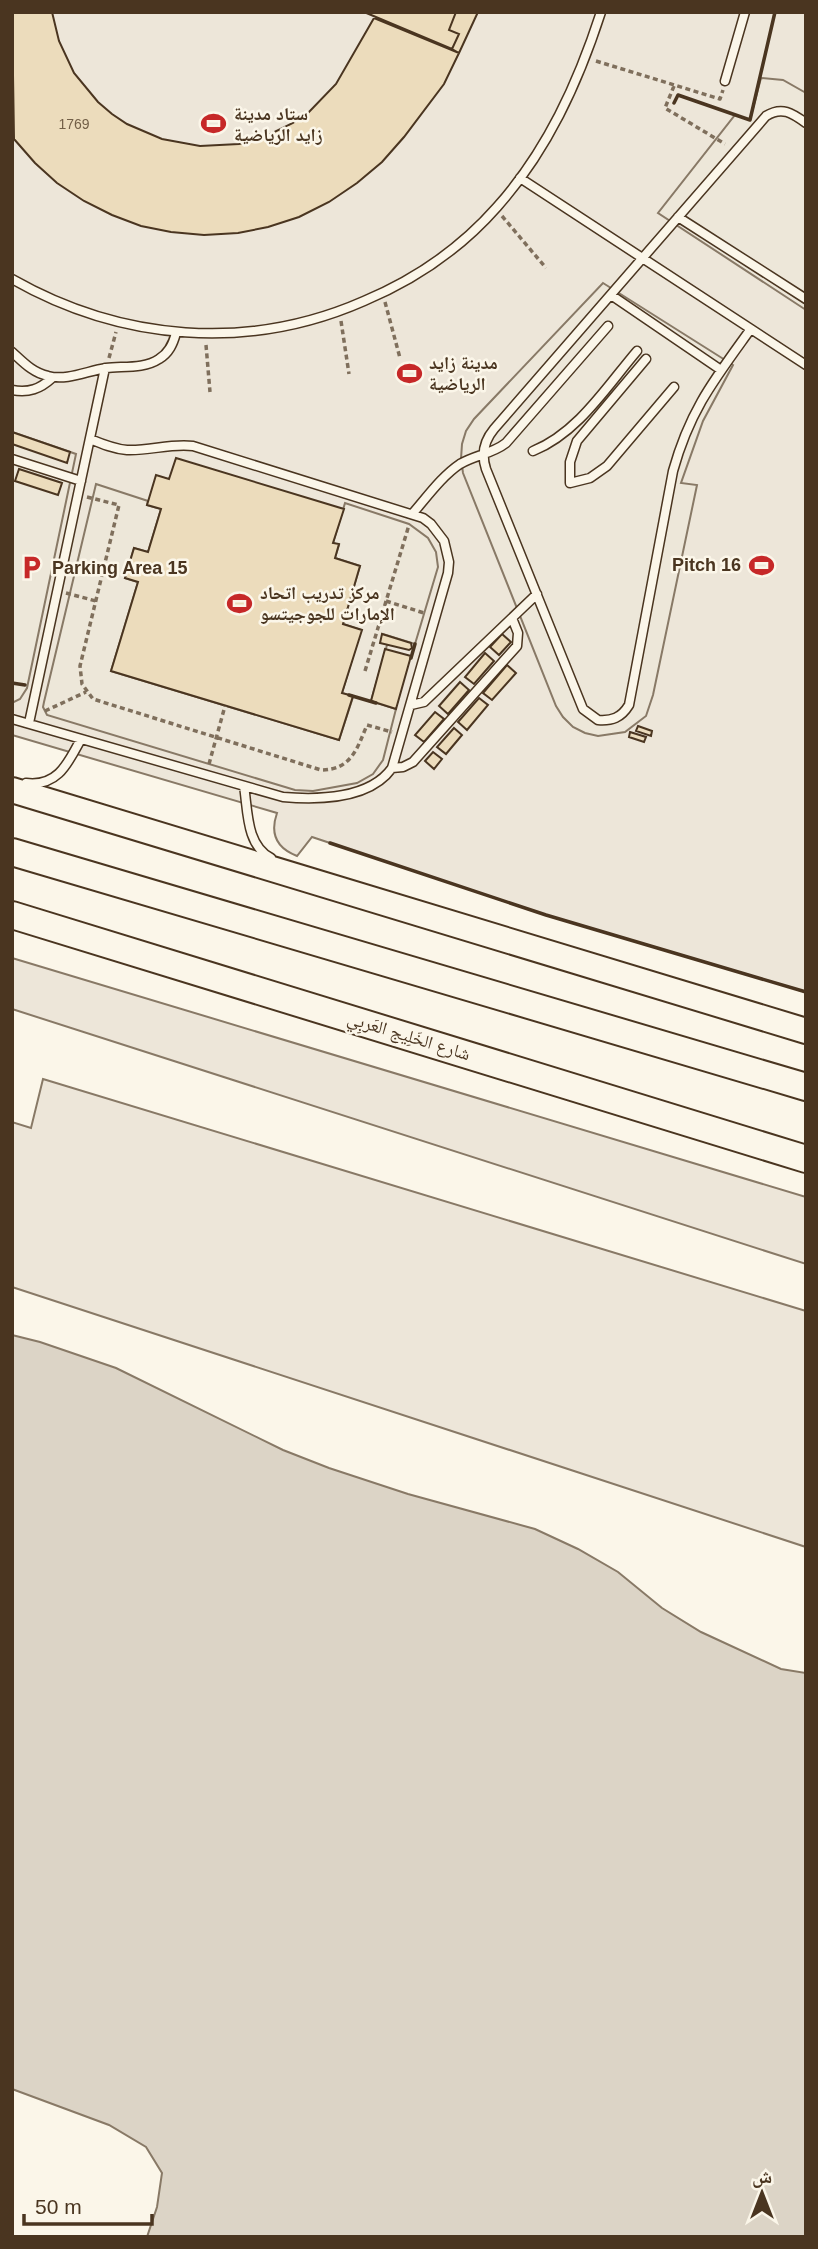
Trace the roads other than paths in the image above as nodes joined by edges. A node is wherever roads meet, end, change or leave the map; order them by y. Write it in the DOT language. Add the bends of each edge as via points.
graph roads {
  1 [pos="601,12"];
  2 [pos="745,12"];
  3 [pos="725,81"];
  4 [pos="806,123"];
  5 [pos="520,178"];
  6 [pos="678,217"];
  7 [pos="643,258"];
  8 [pos="12,279"];
  9 [pos="611,295"];
  10 [pos="806,299"];
  11 [pos="608,326"];
  12 [pos="750,330"];
  13 [pos="176,333"];
  14 [pos="637,351"];
  15 [pos="12,352"];
  16 [pos="646,359"];
  17 [pos="806,365"];
  18 [pos="105,368"];
  19 [pos="721,370"];
  20 [pos="52,377"];
  21 [pos="674,387"];
  22 [pos="12,390"];
  23 [pos="90,439"];
  24 [pos="533,450"];
  25 [pos="483,456"];
  26 [pos="12,459"];
  27 [pos="81,481"];
  28 [pos="413,513"];
  29 [pos="537,594"];
  30 [pos="512,618"];
  31 [pos="411,705"];
  32 [pos="12,719"];
  33 [pos="29,723"];
  34 [pos="81,739"];
  35 [pos="392,768"];
  36 [pos="16,786"];
  37 [pos="244,786"];
  38 [pos="12,852"];
  39 [pos="288,864"];
  40 [pos="12,915"];
  41 [pos="806,1031"];
  42 [pos="806,1087"];
  43 [pos="806,1159"];
  1 -- 5 [label="lane" via="556,124"];
  2 -- 3 [label="lane"];
  4 -- 6 [label="lane" via="788,111 771,113"];
  5 -- 7 [label="lane"];
  5 -- 13 [label="lane" via="448,253 340,312 266,330"];
  6 -- 7 [label="lane"];
  6 -- 10 [label="lane"];
  7 -- 9 [label="lane"];
  7 -- 12 [label="lane"];
  8 -- 13 [label="lane" via="62,304 119,323"];
  9 -- 19 [label="lane"];
  9 -- 25 [label="lane" via="489,434"];
  11 -- 25 [label="lane" via="506,443"];
  12 -- 17 [label="lane"];
  12 -- 19 [label="lane"];
  13 -- 18 [label="lane" via="172,346 156,361"];
  14 -- 24 [label="lane" via="573,425"];
  15 -- 20 [label="lane" via="36,372"];
  16 -- 21 [label="lane" via="577,441 570,483 590,478 607,466"];
  18 -- 20 [label="lane"];
  18 -- 23 [label="lane"];
  19 -- 29 [label="lane" via="703,395 682,440 631,696 616,719 598,720 583,709"];
  20 -- 22 [label="lane" via="35,390"];
  23 -- 27 [label="lane"];
  23 -- 28 [label="lane" via="128,450 193,446"];
  25 -- 28 [label="lane" via="451,471"];
  25 -- 29 [label="lane"];
  26 -- 27 [label="lane"];
  27 -- 33 [label="lane"];
  28 -- 31 [label="lane" via="439,532 448,552 448,573"];
  29 -- 30 [label="lane"];
  30 -- 31 [label="lane" via="424,702"];
  30 -- 35 [label="lane" via="517,646 413,762"];
  31 -- 35 [label="lane"];
  32 -- 33 [label="lane"];
  33 -- 34 [label="lane"];
  34 -- 36 [label="lane" via="55,778"];
  34 -- 37 [label="lane"];
  35 -- 37 [label="lane" via="367,789 325,797 283,797"];
  36 -- 41 [label="main road"];
  37 -- 39 [label="lane" via="256,845 269,858"];
  38 -- 42 [label="highway"];
  40 -- 43 [label="highway, شارع الخَلِيج العَربِي"];
}
